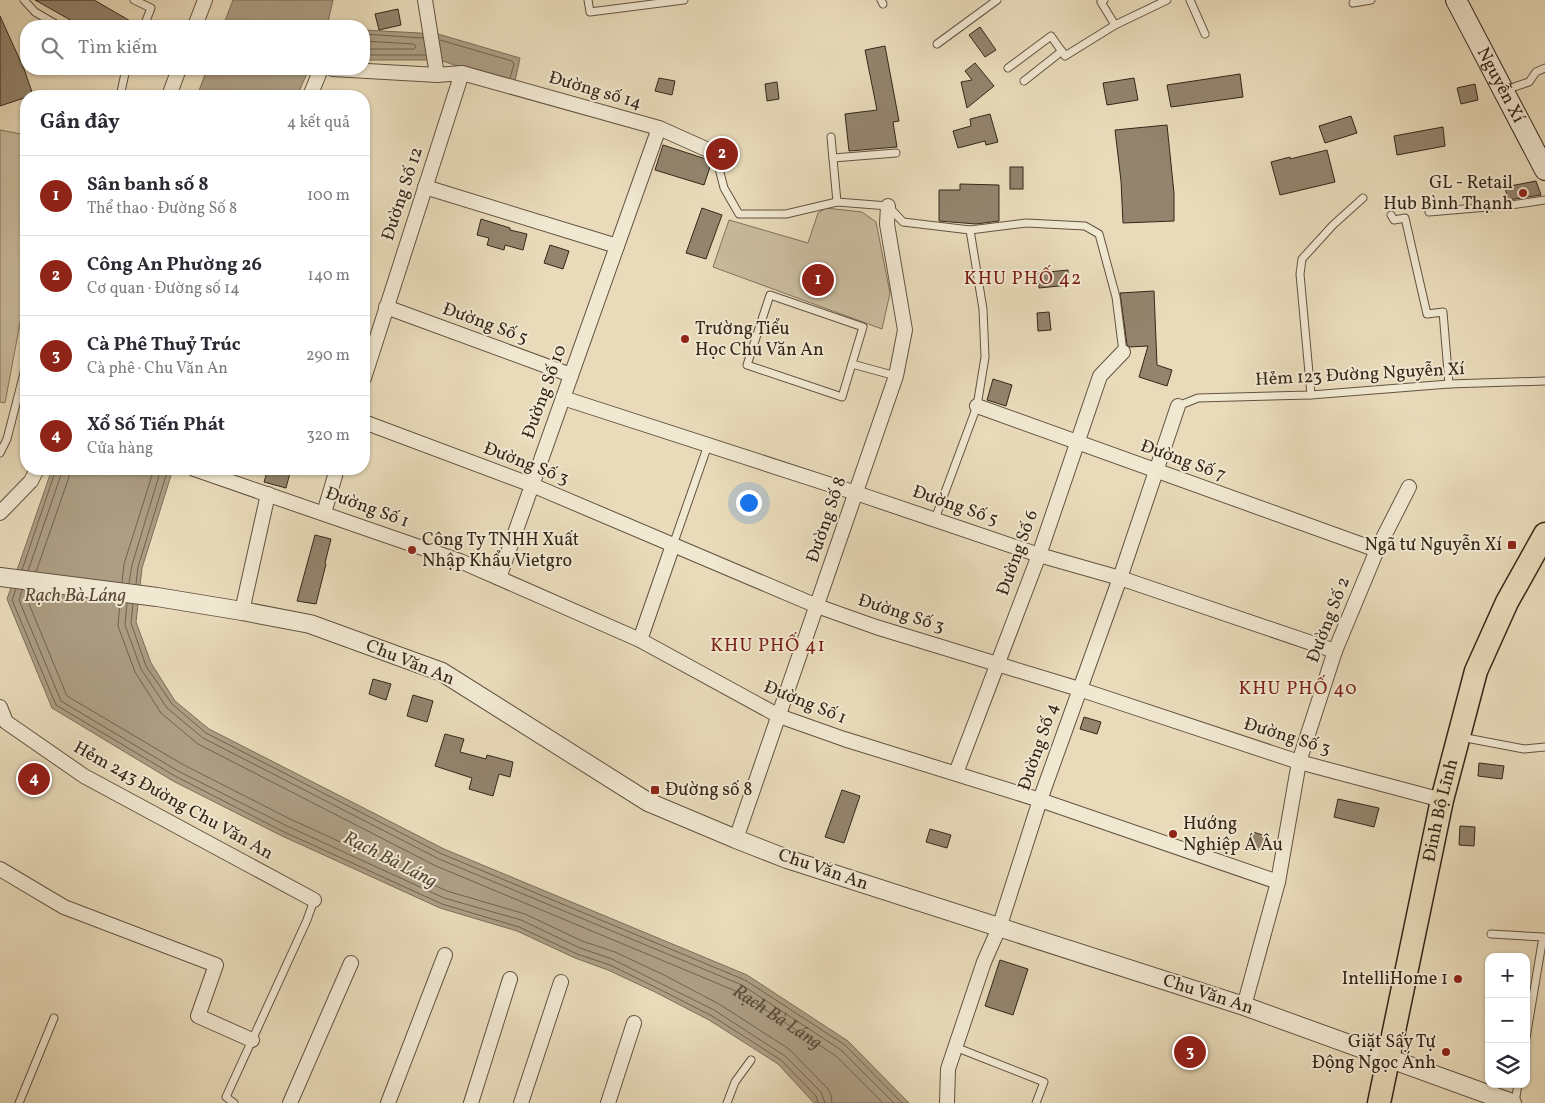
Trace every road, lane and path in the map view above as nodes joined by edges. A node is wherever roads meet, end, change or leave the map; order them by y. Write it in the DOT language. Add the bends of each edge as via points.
graph roads {
  1 [pos="24,0"];
  2 [pos="134,0"];
  3 [pos="205,0"];
  4 [pos="425,0"];
  5 [pos="588,0"];
  6 [pos="684,0"];
  7 [pos="997,0"];
  8 [pos="1167,0"];
  9 [pos="1190,0"];
  10 [pos="1370,0"];
  11 [pos="1456,0"];
  12 [pos="1102,1"];
  13 [pos="1352,3"];
  14 [pos="49,20"];
  15 [pos="146,20"];
  16 [pos="197,20"];
  17 [pos="1115,25"];
  18 [pos="1205,34"];
  19 [pos="937,44"];
  20 [pos="1062,52"];
  21 [pos="1008,68"];
  22 [pos="1545,68"];
  23 [pos="370,71"];
  24 [pos="462,74"];
  25 [pos="125,75"];
  26 [pos="177,75"];
  27 [pos="319,75"];
  28 [pos="437,75"];
  29 [pos="1024,81"];
  30 [pos="121,90"];
  31 [pos="171,90"];
  32 [pos="312,90"];
  33 [pos="1504,90"];
  34 [pos="659,128"];
  35 [pos="831,137"];
  36 [pos="896,152"];
  37 [pos="715,153"];
  38 [pos="833,158"];
  39 [pos="1545,170"];
  40 [pos="425,187"];
  41 [pos="1363,198"];
  42 [pos="1545,200"];
  43 [pos="837,202"];
  44 [pos="888,206"];
  45 [pos="1429,212"];
  46 [pos="1392,215"];
  47 [pos="970,230"];
  48 [pos="617,246"];
  49 [pos="386,307"];
  50 [pos="1123,352"];
  51 [pos="370,359"];
  52 [pos="852,364"];
  53 [pos="571,375"];
  54 [pos="896,376"];
  55 [pos="1545,381"];
  56 [pos="1449,384"];
  57 [pos="20,388"];
  58 [pos="1311,395"];
  59 [pos="562,398"];
  60 [pos="977,406"];
  61 [pos="1178,406"];
  62 [pos="370,424"];
  63 [pos="1077,442"];
  64 [pos="708,445"];
  65 [pos="0,452"];
  66 [pos="1155,470"];
  67 [pos="34,475"];
  68 [pos="212,475"];
  69 [pos="334,475"];
  70 [pos="532,485"];
  71 [pos="1409,487"];
  72 [pos="856,493"];
  73 [pos="268,494"];
  74 [pos="324,513"];
  75 [pos="0,514"];
  76 [pos="935,519"];
  77 [pos="1545,534"];
  78 [pos="673,545"];
  79 [pos="1377,550"];
  80 [pos="1038,555"];
  81 [pos="0,577"];
  82 [pos="499,578"];
  83 [pos="1120,578"];
  84 [pos="817,606"];
  85 [pos="242,610"];
  86 [pos="640,640"];
  87 [pos="1335,651"];
  88 [pos="998,665"];
  89 [pos="1079,689"];
  90 [pos="0,707"];
  91 [pos="779,716"];
  92 [pos="3,721"];
  93 [pos="1458,737"];
  94 [pos="1545,747"];
  95 [pos="1299,762"];
  96 [pos="956,773"];
  97 [pos="1040,800"];
  98 [pos="1442,800"];
  99 [pos="736,839"];
  100 [pos="0,869"];
  101 [pos="1278,882"];
  102 [pos="314,900"];
  103 [pos="999,928"];
  104 [pos="1491,934"];
  105 [pos="445,955"];
  106 [pos="351,963"];
  107 [pos="510,979"];
  108 [pos="562,982"];
  109 [pos="1244,1006"];
  110 [pos="1530,1016"];
  111 [pos="54,1018"];
  112 [pos="634,1023"];
  113 [pos="252,1040"];
  114 [pos="955,1047"];
  115 [pos="1388,1059"];
  116 [pos="751,1060"];
  117 [pos="1517,1088"];
  118 [pos="19,1103"];
  119 [pos="234,1103"];
  120 [pos="290,1103"];
  121 [pos="388,1103"];
  122 [pos="471,1103"];
  123 [pos="521,1103"];
  124 [pos="608,1103"];
  125 [pos="727,1103"];
  126 [pos="947,1103"];
  127 [pos="1036,1103"];
  128 [pos="1379,1103"];
  129 [pos="1514,1103"];
  1 -- 14 [label="lane"];
  2 -- 15 [label="lane" via="151,8"];
  3 -- 16 [label="street"];
  4 -- 28 [label="street"];
  5 -- 6 [label="lane" via="590,12"];
  7 -- 19 [label="lane"];
  8 -- 17 [label="lane"];
  9 -- 18 [label="lane"];
  10 -- 13 [label="lane"];
  11 -- 33 [label="main road, Nguyễn Xí"];
  12 -- 17 [label="lane"];
  17 -- 20 [label="lane" via="1066,56"];
  20 -- 21 [label="lane" via="1051,36"];
  20 -- 29 [label="lane"];
  22 -- 33 [label="lane" via="1536,72 1529,82"];
  23 -- 28 [label="street"];
  24 -- 28 [label="street"];
  24 -- 34 [label="street, Đường số 14"];
  24 -- 40 [label="street, Đường Số 12"];
  25 -- 30 [label="lane"];
  26 -- 31 [label="street"];
  27 -- 32 [label="street"];
  33 -- 39 [label="main road, Nguyễn Xí"];
  34 -- 37 [label="street, Đường số 14"];
  34 -- 48 [label="street, Đường Số 10"];
  35 -- 38 [label="lane"];
  36 -- 38 [label="lane"];
  37 -- 43 [label="lane" via="724,188 739,214 786,214"];
  38 -- 43 [label="lane"];
  40 -- 48 [label="street"];
  40 -- 49 [label="street, Đường Số 12"];
  41 -- 58 [label="lane" via="1302,260 1300,274"];
  42 -- 45 [label="lane"];
  43 -- 44 [label="lane"];
  44 -- 47 [label="lane" via="903,222"];
  44 -- 54 [label="street, Đường Số 8" via="887,224 905,330"];
  46 -- 56 [label="lane" via="1394,220 1405,218 1427,314 1442,312"];
  47 -- 50 [label="lane" via="1026,223 1085,226 1098,234 1116,297"];
  47 -- 60 [label="lane" via="983,309 985,357"];
  48 -- 53 [label="street, Đường Số 10"];
  49 -- 51 [label="street, Đường Số 12"];
  49 -- 53 [label="street, Đường Số 5"];
  50 -- 63 [label="street, Đường Số 6" via="1100,376"];
  52 -- 52 [label="lane" via="863,327 770,295 747,365 842,397"];
  52 -- 54 [label="lane"];
  53 -- 59 [label="street, Đường Số 10"];
  54 -- 72 [label="street, Đường Số 8"];
  55 -- 56 [label="lane, Hẻm 123 Đường Nguyễn Xí"];
  56 -- 58 [label="lane, Hẻm 123 Đường Nguyễn Xí"];
  57 -- 65 [label="lane" via="7,439"];
  58 -- 61 [label="lane, Hẻm 123 Đường Nguyễn Xí" via="1198,398"];
  59 -- 64 [label="street, Đường Số 5"];
  59 -- 70 [label="street, Đường Số 10"];
  60 -- 63 [label="street, Đường Số 7"];
  60 -- 76 [label="lane"];
  61 -- 66 [label="street, Đường Số 4"];
  62 -- 70 [label="street, Đường Số 3"];
  63 -- 66 [label="street, Đường Số 7"];
  63 -- 80 [label="street, Đường Số 6"];
  64 -- 72 [label="street, Đường Số 5"];
  64 -- 78 [label="lane"];
  66 -- 79 [label="street, Đường Số 7"];
  66 -- 83 [label="street, Đường Số 4"];
  67 -- 75 [label="street"];
  68 -- 73 [label="street, Đường Số 1"];
  69 -- 74 [label="street"];
  70 -- 78 [label="street, Đường Số 3"];
  70 -- 82 [label="street, Đường Số 10"];
  71 -- 79 [label="street, Đường Số 2"];
  72 -- 76 [label="street, Đường Số 5"];
  72 -- 84 [label="street, Đường Số 8"];
  73 -- 74 [label="street, Đường Số 1"];
  73 -- 85 [label="street"];
  74 -- 82 [label="street, Đường Số 1"];
  76 -- 80 [label="street, Đường Số 5"];
  77 -- 93 [label="main road, Đinh Bộ Lĩnh" via="1507,602 1476,672"];
  78 -- 84 [label="street, Đường Số 3"];
  78 -- 86 [label="street"];
  79 -- 87 [label="street, Đường Số 2"];
  80 -- 83 [label="street, Đường Số 5"];
  80 -- 88 [label="street, Đường Số 6"];
  81 -- 85 [label="street, Chu Văn An"];
  82 -- 86 [label="street, Đường Số 1"];
  83 -- 87 [label="street, Đường Số 5"];
  83 -- 89 [label="street, Đường Số 4"];
  84 -- 88 [label="street, Đường Số 3"];
  84 -- 91 [label="street, Đường Số 8"];
  85 -- 99 [label="street, Chu Văn An" via="310,624 442,672 648,802"];
  86 -- 91 [label="street, Đường Số 1"];
  87 -- 95 [label="street, Đường Số 2"];
  88 -- 89 [label="street, Đường Số 3"];
  88 -- 96 [label="street, Đường Số 6"];
  89 -- 95 [label="street, Đường Số 3"];
  89 -- 97 [label="street, Đường Số 4"];
  90 -- 92 [label="street, Hẻm 243 Đường Chu Văn An"];
  91 -- 96 [label="street, Đường Số 1"];
  91 -- 99 [label="street, Đường Số 8"];
  92 -- 102 [label="street, Hẻm 243 Đường Chu Văn An" via="84,776"];
  93 -- 94 [label="lane" via="1524,748"];
  93 -- 98 [label="main road, Đinh Bộ Lĩnh"];
  95 -- 98 [label="street, Đường Số 3"];
  95 -- 101 [label="street, Đường Số 2"];
  96 -- 97 [label="street, Đường Số 1"];
  97 -- 101 [label="street, Đường Số 1"];
  97 -- 103 [label="street, Đường Số 4"];
  98 -- 115 [label="main road, Đinh Bộ Lĩnh"];
  99 -- 103 [label="street, Chu Văn An"];
  100 -- 113 [label="street" via="64,907 216,965 198,1016"];
  101 -- 109 [label="street, Đường Số 2"];
  102 -- 113 [label="lane"];
  103 -- 109 [label="street, Chu Văn An"];
  103 -- 114 [label="street, Đường Số 4"];
  104 -- 110 [label="lane" via="1544,937"];
  105 -- 121 [label="street"];
  106 -- 120 [label="street"];
  107 -- 122 [label="street"];
  108 -- 123 [label="street"];
  109 -- 115 [label="street, Chu Văn An"];
  111 -- 118 [label="lane"];
  112 -- 124 [label="street"];
  113 -- 119 [label="lane" via="226,1097"];
  114 -- 126 [label="street, Đường Số 4" via="948,1068"];
  114 -- 127 [label="lane" via="1044,1082"];
  115 -- 128 [label="main road, Đinh Bộ Lĩnh"];
  115 -- 129 [label="street, Chu Văn An"];
  116 -- 125 [label="lane" via="735,1082"];
  117 -- 129 [label="lane"];
}
